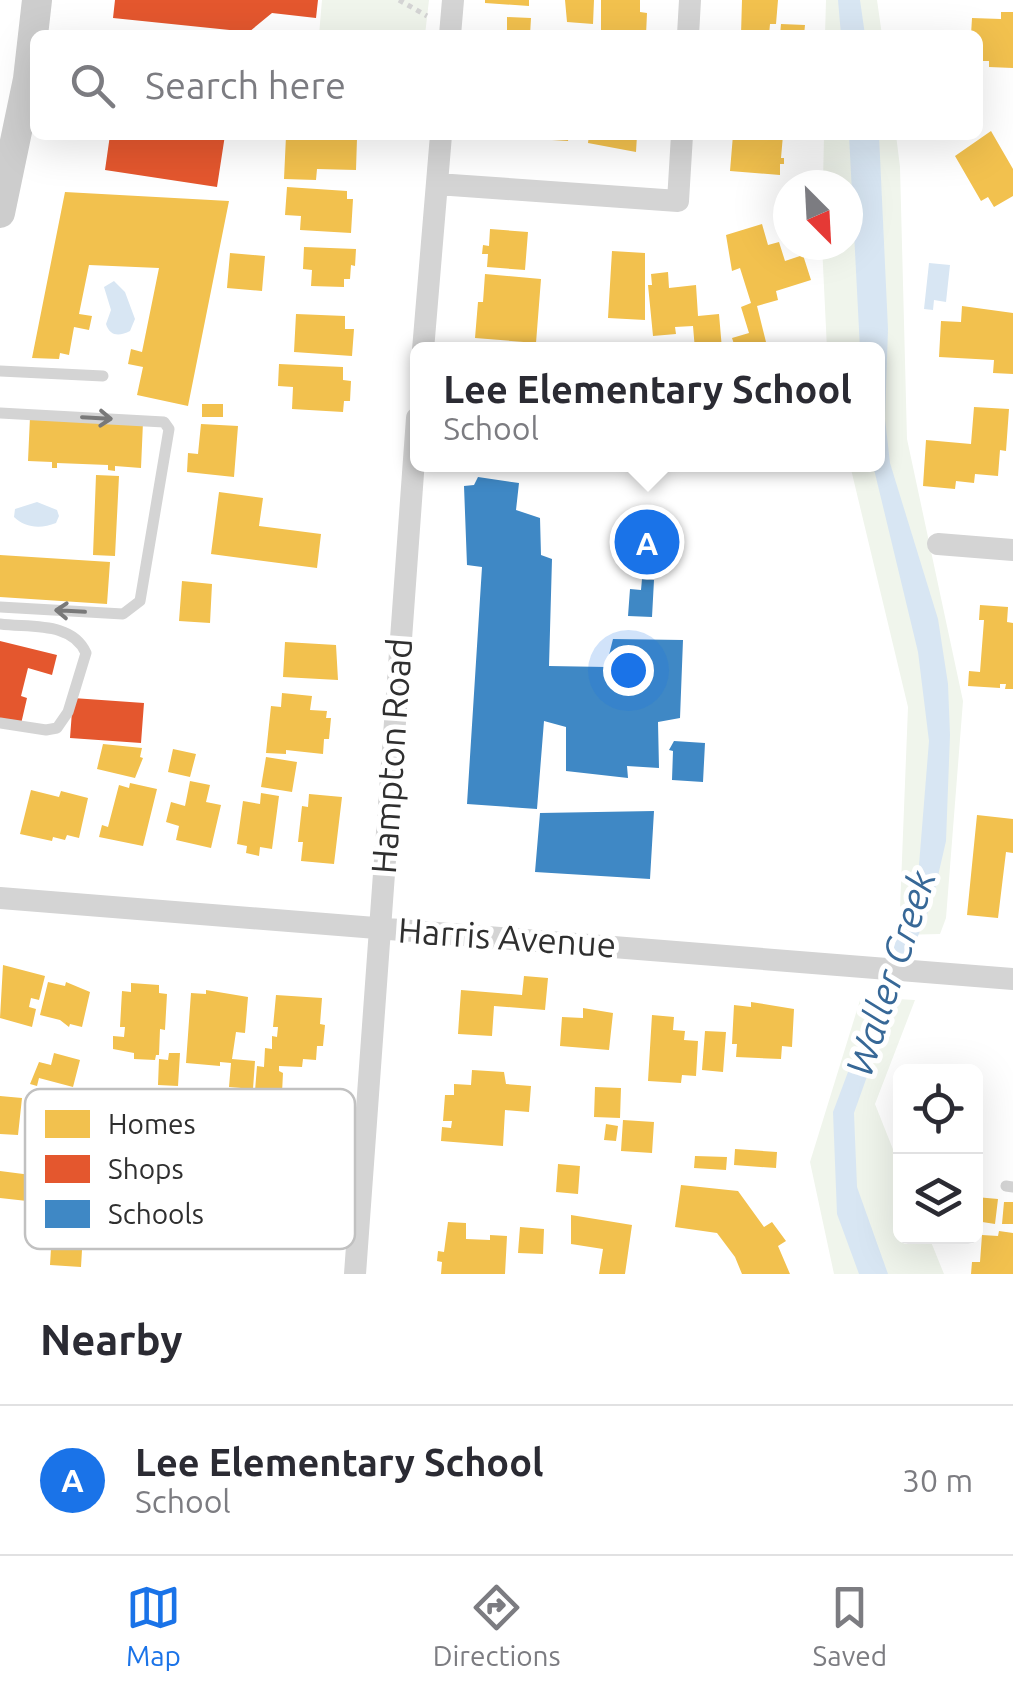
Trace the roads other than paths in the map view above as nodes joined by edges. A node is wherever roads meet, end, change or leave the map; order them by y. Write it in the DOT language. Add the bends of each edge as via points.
graph roads {
  1 [pos="453,0"];
  2 [pos="690,0"];
  3 [pos="38,4"];
  4 [pos="34,30"];
  5 [pos="450,30"];
  6 [pos="688,30"];
  7 [pos="30,63"];
  8 [pos="441,140"];
  9 [pos="682,140"];
  10 [pos="437,184"];
  11 [pos="0,214"];
  12 [pos="423,342"];
  13 [pos="0,372"];
  14 [pos="103,376"];
  15 [pos="0,413"];
  16 [pos="413,472"];
  17 [pos="938,544"];
  18 [pos="1013,550"];
  19 [pos="0,607"];
  20 [pos="0,624"];
  21 [pos="0,723"];
  22 [pos="0,898"];
  23 [pos="378,929"];
  24 [pos="1013,979"];
  25 [pos="355,1274"];
  1 -- 5 [label="street"];
  2 -- 6 [label="street"];
  3 -- 4 [label="main road"];
  7 -- 11 [label="main road"];
  8 -- 10 [label="street"];
  9 -- 10 [label="street" via="678,201"];
  10 -- 12 [label="street"];
  13 -- 14 [label="lane"];
  15 -- 19 [label="lane, one-way" via="164,422 169,429 140,600 132,609 123,614"];
  16 -- 23 [label="street, Hampton Road"];
  17 -- 18 [label="street"];
  20 -- 21 [label="lane" via="58,628 86,653 57,728"];
  22 -- 23 [label="street, Harris Avenue"];
  23 -- 24 [label="street, Harris Avenue"];
  23 -- 25 [label="street, Hampton Road"];
}
